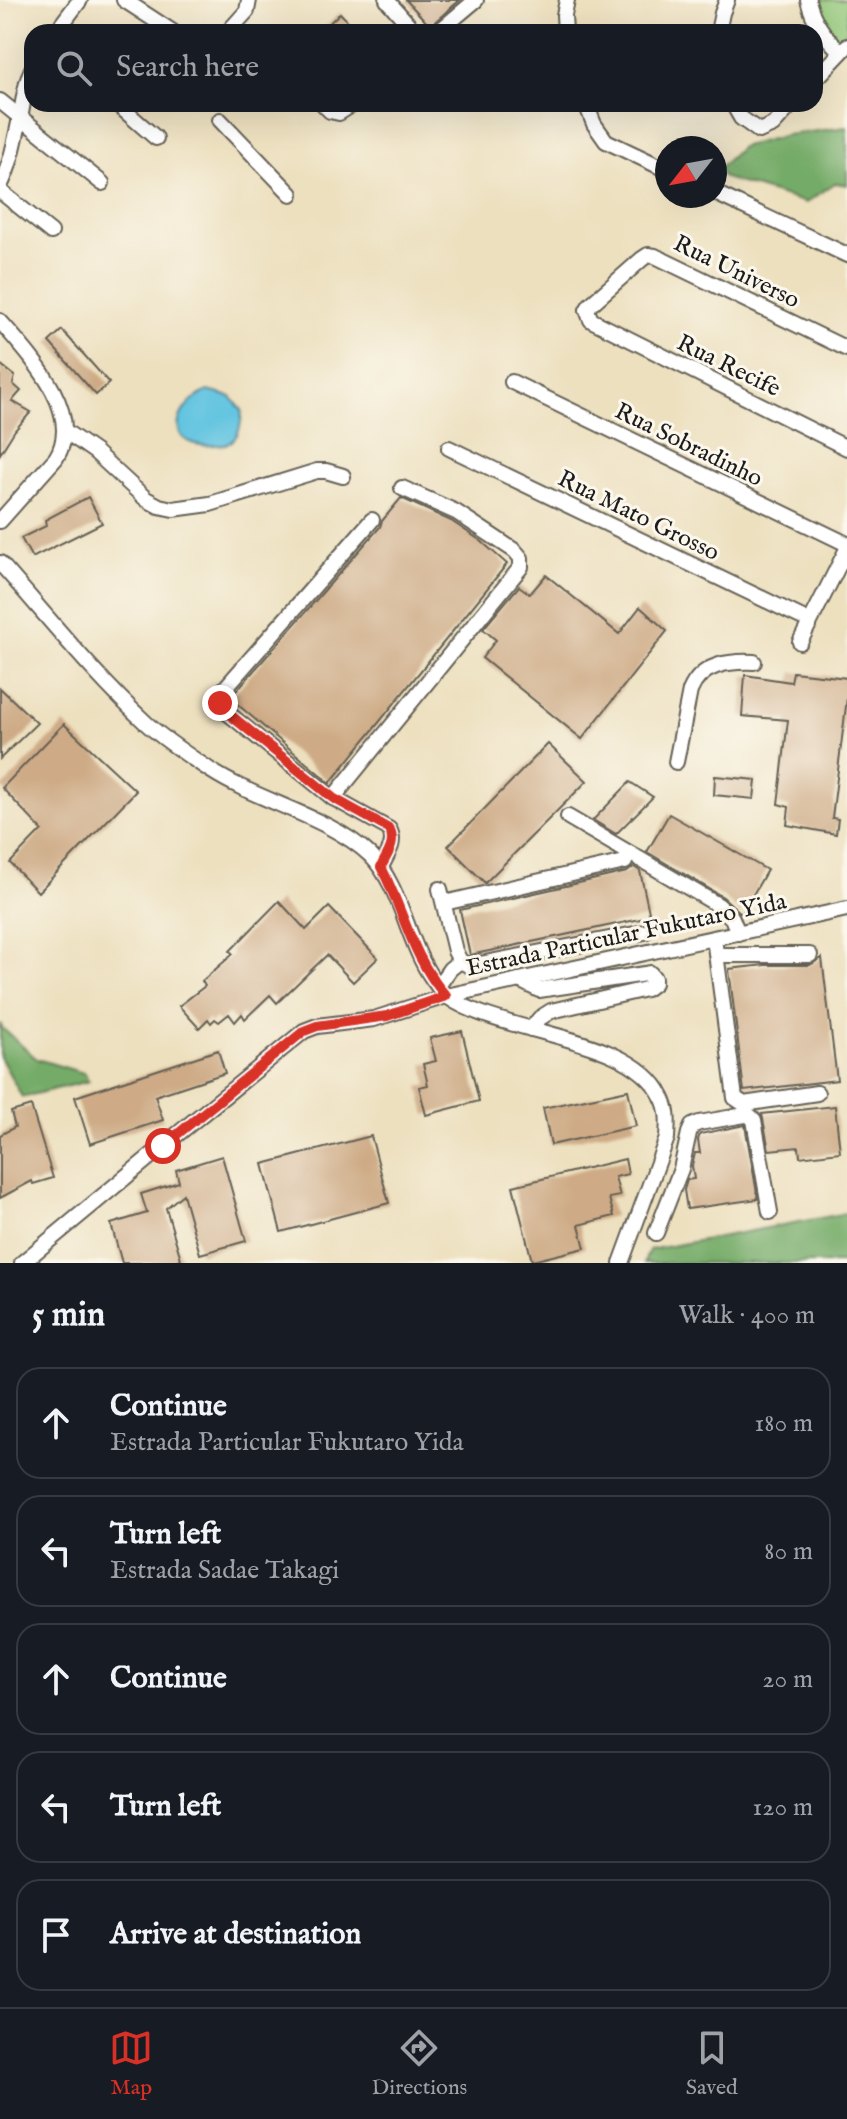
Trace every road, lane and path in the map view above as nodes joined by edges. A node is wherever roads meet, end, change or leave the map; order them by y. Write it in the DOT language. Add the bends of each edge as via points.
graph roads {
  1 [pos="80,0"];
  2 [pos="124,0"];
  3 [pos="249,0"];
  4 [pos="387,0"];
  5 [pos="476,0"];
  6 [pos="567,0"];
  7 [pos="727,0"];
  8 [pos="808,0"];
  9 [pos="62,24"];
  10 [pos="161,24"];
  11 [pos="235,24"];
  12 [pos="408,24"];
  13 [pos="448,24"];
  14 [pos="565,24"];
  15 [pos="720,24"];
  16 [pos="818,24"];
  17 [pos="823,33"];
  18 [pos="844,49"];
  19 [pos="823,71"];
  20 [pos="24,92"];
  21 [pos="0,101"];
  22 [pos="126,112"];
  23 [pos="589,112"];
  24 [pos="738,112"];
  25 [pos="785,112"];
  26 [pos="20,117"];
  27 [pos="220,120"];
  28 [pos="156,138"];
  29 [pos="655,164"];
  30 [pos="102,183"];
  31 [pos="0,188"];
  32 [pos="291,194"];
  33 [pos="727,199"];
  34 [pos="51,232"];
  35 [pos="847,255"];
  36 [pos="591,320"];
  37 [pos="0,321"];
  38 [pos="847,349"];
  39 [pos="512,382"];
  40 [pos="65,431"];
  41 [pos="449,448"];
  42 [pos="847,448"];
  43 [pos="343,476"];
  44 [pos="402,488"];
  45 [pos="372,520"];
  46 [pos="0,521"];
  47 [pos="847,547"];
  48 [pos="0,563"];
  49 [pos="809,621"];
  50 [pos="800,642"];
  51 [pos="754,662"];
  52 [pos="676,762"];
  53 [pos="333,798"];
  54 [pos="568,817"];
  55 [pos="625,862"];
  56 [pos="381,867"];
  57 [pos="847,909"];
  58 [pos="645,932"];
  59 [pos="738,933"];
  60 [pos="714,938"];
  61 [pos="717,955"];
  62 [pos="810,955"];
  63 [pos="460,961"];
  64 [pos="519,980"];
  65 [pos="442,991"];
  66 [pos="531,1029"];
  67 [pos="817,1093"];
  68 [pos="770,1212"];
  69 [pos="656,1233"];
  70 [pos="22,1263"];
  71 [pos="621,1263"];
  1 -- 9 [label="street"];
  2 -- 10 [label="street"];
  3 -- 11 [label="street"];
  4 -- 12 [label="street"];
  5 -- 13 [label="street"];
  6 -- 14 [label="street"];
  7 -- 15 [label="street"];
  8 -- 16 [label="street"];
  17 -- 18 [label="street"];
  18 -- 19 [label="street"];
  20 -- 26 [label="street"];
  21 -- 26 [label="street"];
  22 -- 28 [label="street"];
  23 -- 29 [label="street" via="606,141"];
  24 -- 25 [label="street" via="759,131"];
  26 -- 30 [label="street"];
  26 -- 31 [label="street"];
  27 -- 32 [label="street"];
  31 -- 34 [label="street"];
  33 -- 35 [label="street"];
  36 -- 38 [label="street, Rua Universo" via="590,305 648,255"];
  36 -- 42 [label="street, Rua Recife"];
  37 -- 40 [label="street" via="47,382"];
  39 -- 47 [label="street, Rua Sobradinho"];
  40 -- 43 [label="street" via="146,499 173,509 210,504 317,471"];
  40 -- 46 [label="street" via="56,458"];
  41 -- 49 [label="street, Rua Mato Grosso"];
  44 -- 53 [label="street" via="480,527 515,551 521,567"];
  45 -- 53 [label="street" via="219,695 224,710"];
  47 -- 49 [label="street"];
  48 -- 56 [label="street" via="148,725 213,772 354,842"];
  49 -- 50 [label="street"];
  51 -- 52 [label="street" via="718,665 694,681"];
  53 -- 56 [label="street" via="389,829 393,842"];
  54 -- 59 [label="street" via="718,905"];
  55 -- 63 [label="street" via="442,896"];
  56 -- 65 [label="street" via="420,961"];
  57 -- 59 [label="street, Estrada Particular Fukutaro Yida"];
  58 -- 63 [label="street" via="479,966"];
  59 -- 60 [label="street, Estrada Particular Fukutaro Yida"];
  60 -- 61 [label="street"];
  60 -- 64 [label="street, Estrada Particular Fukutaro Yida"];
  61 -- 62 [label="street"];
  61 -- 67 [label="street" via="735,1098 744,1104"];
  63 -- 65 [label="street" via="450,969"];
  64 -- 65 [label="street, Estrada Particular Fukutaro Yida"];
  64 -- 66 [label="street" via="539,990 650,973 654,978 646,989 551,1011"];
  65 -- 66 [label="street"];
  65 -- 70 [label="street, Estrada Particular Fukutaro Yida" via="387,1016 304,1031"];
  66 -- 71 [label="street" via="620,1056 639,1068 663,1097 669,1116 667,1138"];
  68 -- 69 [label="street" via="754,1120 745,1115 699,1123 689,1133"];
}
